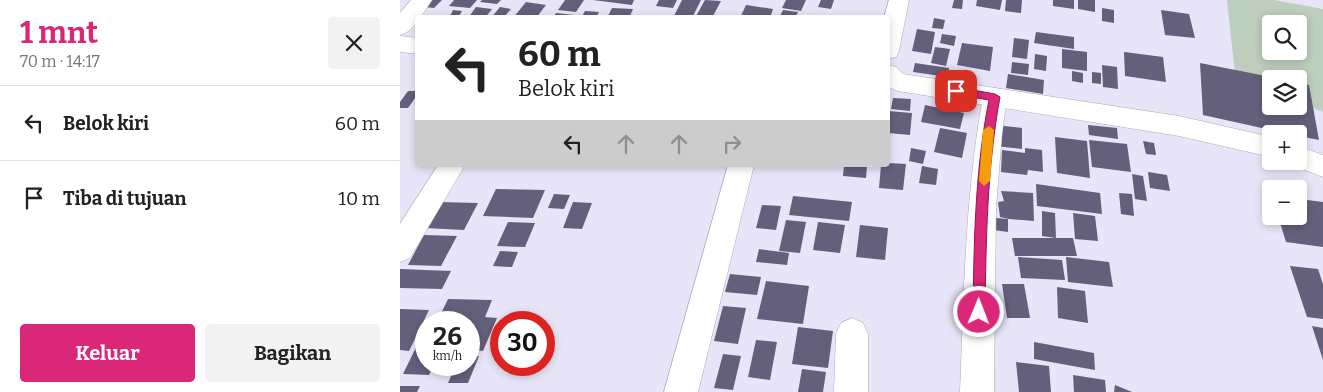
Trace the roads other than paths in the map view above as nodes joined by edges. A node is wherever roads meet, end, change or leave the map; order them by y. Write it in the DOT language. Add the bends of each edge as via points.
graph roads {
  1 [pos="422,0"];
  2 [pos="899,0"];
  3 [pos="400,28"];
  4 [pos="890,42"];
  5 [pos="400,44"];
  6 [pos="415,46"];
  7 [pos="890,78"];
  8 [pos="995,97"];
  9 [pos="1262,145"];
  10 [pos="1307,160"];
  11 [pos="1323,166"];
  12 [pos="451,167"];
  13 [pos="740,167"];
  14 [pos="400,249"];
  15 [pos="852,334"];
  16 [pos="681,392"];
  17 [pos="851,392"];
  18 [pos="977,392"];
  1 -- 3 [label="street"];
  2 -- 4 [label="street"];
  5 -- 6 [label="street"];
  7 -- 8 [label="street" via="898,82"];
  8 -- 9 [label="street" via="1179,126"];
  8 -- 18 [label="street" via="988,131 980,226"];
  10 -- 11 [label="street"];
  12 -- 14 [label="street"];
  13 -- 16 [label="street"];
  15 -- 17 [label="street"];
}
